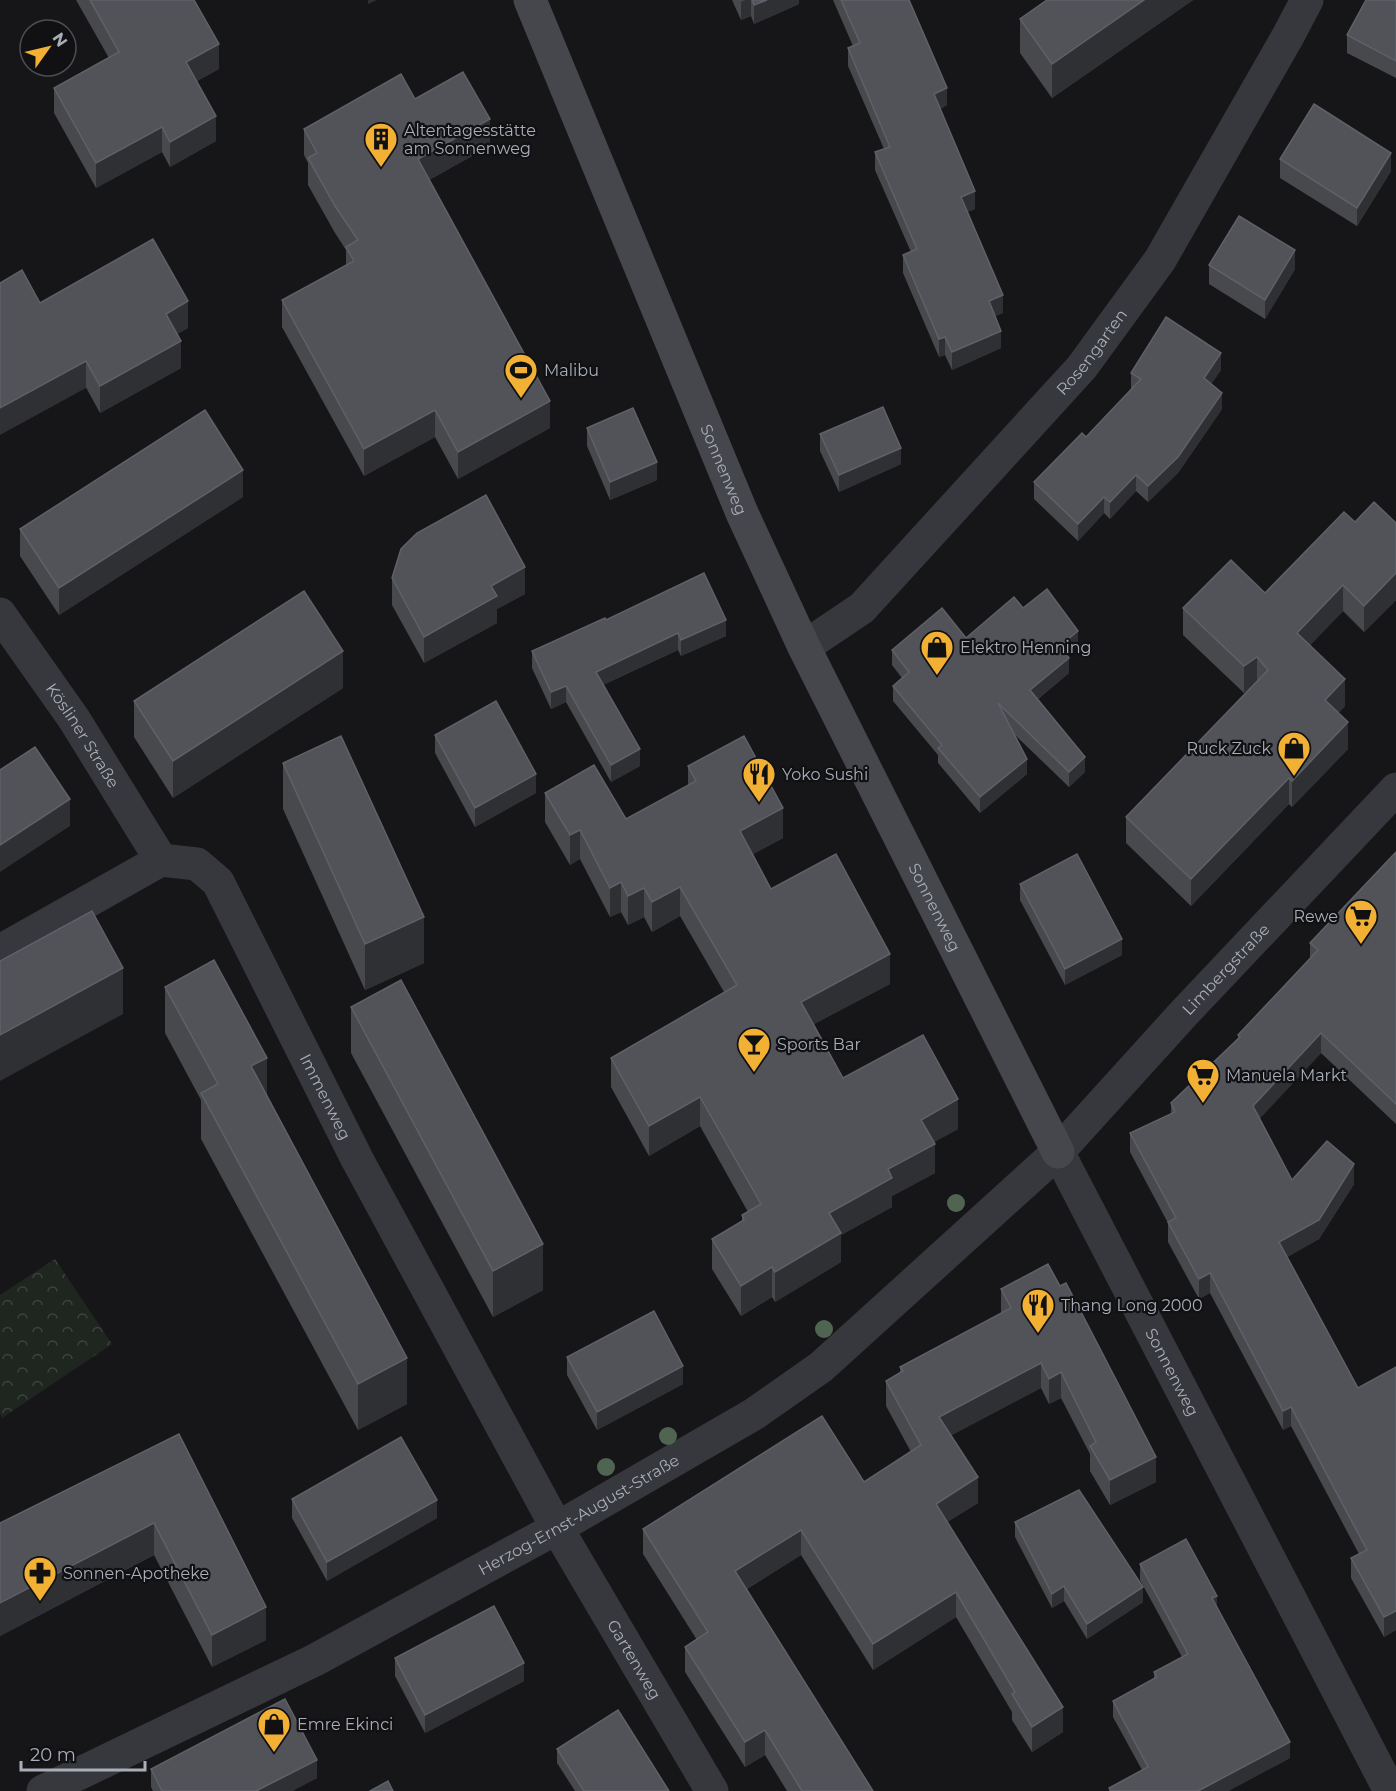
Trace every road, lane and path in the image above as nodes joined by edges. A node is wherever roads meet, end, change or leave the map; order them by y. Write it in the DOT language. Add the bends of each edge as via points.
graph roads {
  1 [pos="530,0"];
  2 [pos="1298,5"];
  3 [pos="0,614"];
  4 [pos="804,647"];
  5 [pos="1396,789"];
  6 [pos="161,860"];
  7 [pos="0,951"];
  8 [pos="1058,1152"];
  9 [pos="557,1528"];
  10 [pos="100,1779"];
  11 [pos="44,1791"];
  12 [pos="712,1791"];
  13 [pos="1390,1791"];
  1 -- 4 [label="street, Sonnenweg" via="742,513"];
  2 -- 4 [label="street, Rosengarten" via="1160,261 1082,367 862,608"];
  3 -- 6 [label="street, Kösliner Straße" via="74,719"];
  4 -- 8 [label="street, Sonnenweg"];
  5 -- 8 [label="street, Limbergstraße"];
  6 -- 7 [label="street"];
  6 -- 9 [label="street, Immenweg" via="197,864 219,882 357,1159"];
  8 -- 9 [label="street, Herzog-Ernst-August-Straße" via="821,1367 754,1414"];
  8 -- 13 [label="street, Sonnenweg"];
  9 -- 10 [label="street, Herzog-Ernst-August-Straße"];
  9 -- 12 [label="street, Gartenweg"];
  10 -- 11 [label="street, Herzog-Ernst-August-Straße"];
}
